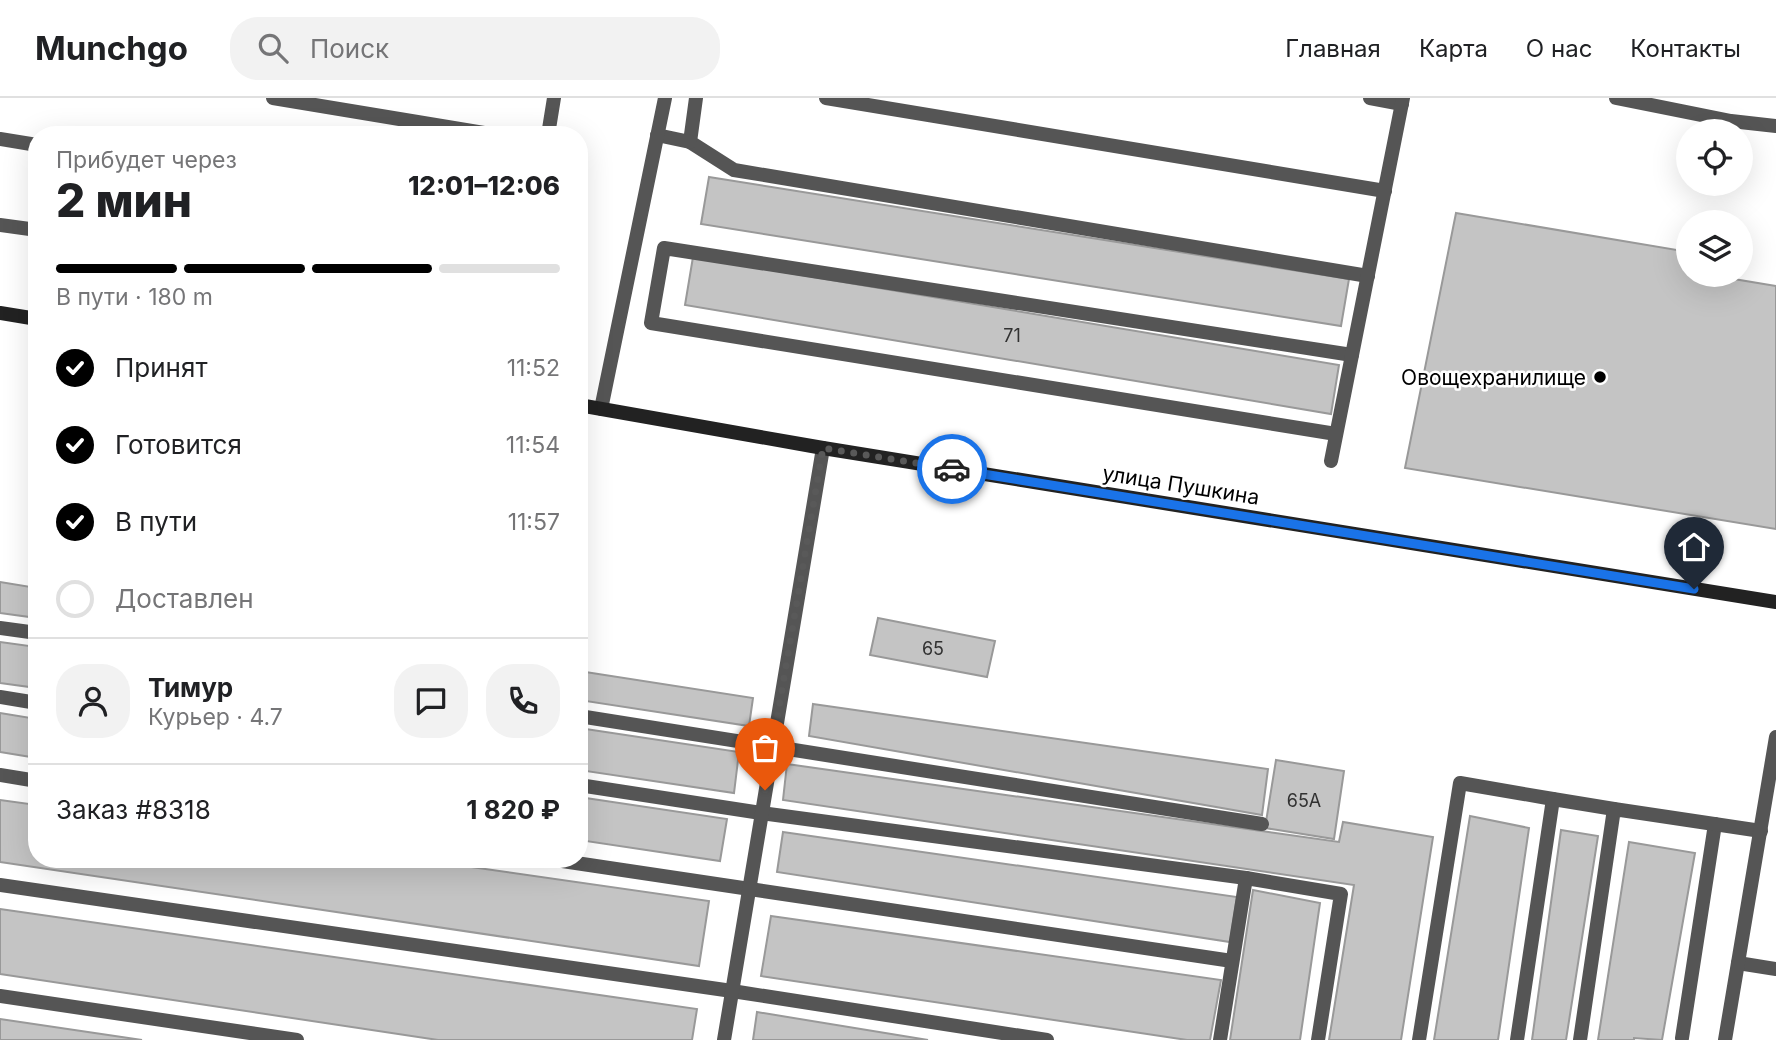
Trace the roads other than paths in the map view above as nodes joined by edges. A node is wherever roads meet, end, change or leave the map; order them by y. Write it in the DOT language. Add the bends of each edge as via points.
graph roads {
  1 [pos="273,98"];
  2 [pos="554,98"];
  3 [pos="665,98"];
  4 [pos="696,98"];
  5 [pos="826,98"];
  6 [pos="1370,98"];
  7 [pos="1616,98"];
  8 [pos="1403,101"];
  9 [pos="442,126"];
  10 [pos="549,126"];
  11 [pos="1776,126"];
  12 [pos="657,135"];
  13 [pos="0,139"];
  14 [pos="690,142"];
  15 [pos="28,144"];
  16 [pos="1385,191"];
  17 [pos="0,225"];
  18 [pos="28,229"];
  19 [pos="1368,276"];
  20 [pos="0,313"];
  21 [pos="28,318"];
  22 [pos="1352,355"];
  23 [pos="588,407"];
  24 [pos="601,409"];
  25 [pos="1336,434"];
  26 [pos="823,448"];
  27 [pos="1331,461"];
  28 [pos="1776,602"];
  29 [pos="0,628"];
  30 [pos="28,632"];
  31 [pos="0,697"];
  32 [pos="28,702"];
  33 [pos="588,717"];
  34 [pos="1776,737"];
  35 [pos="772,746"];
  36 [pos="0,775"];
  37 [pos="28,780"];
  38 [pos="588,786"];
  39 [pos="1553,799"];
  40 [pos="1614,809"];
  41 [pos="761,813"];
  42 [pos="1262,824"];
  43 [pos="1715,824"];
  44 [pos="1761,831"];
  45 [pos="588,865"];
  46 [pos="1246,878"];
  47 [pos="0,885"];
  48 [pos="748,890"];
  49 [pos="1233,961"];
  50 [pos="1738,963"];
  51 [pos="1776,969"];
  52 [pos="732,991"];
  53 [pos="0,996"];
  54 [pos="1682,1038"];
  55 [pos="298,1040"];
  56 [pos="724,1040"];
  57 [pos="1047,1040"];
  58 [pos="1220,1040"];
  59 [pos="1318,1040"];
  60 [pos="1419,1040"];
  61 [pos="1517,1040"];
  62 [pos="1580,1040"];
  63 [pos="1725,1040"];
  1 -- 9 [label="street"];
  2 -- 10 [label="street"];
  3 -- 12 [label="street"];
  4 -- 14 [label="street"];
  5 -- 16 [label="street"];
  6 -- 8 [label="street"];
  7 -- 11 [label="street"];
  8 -- 16 [label="street"];
  12 -- 14 [label="street"];
  12 -- 24 [label="street"];
  13 -- 15 [label="street"];
  14 -- 19 [label="street" via="734,170"];
  16 -- 19 [label="street"];
  17 -- 18 [label="street"];
  19 -- 22 [label="street"];
  20 -- 21 [label="main road"];
  22 -- 25 [label="street"];
  22 -- 25 [label="street" via="664,248 651,323"];
  23 -- 24 [label="main road, улица Пушкина"];
  24 -- 26 [label="main road, улица Пушкина"];
  25 -- 27 [label="street"];
  26 -- 28 [label="main road, улица Пушкина"];
  26 -- 35 [label="street"];
  29 -- 30 [label="street"];
  31 -- 32 [label="street"];
  33 -- 35 [label="street"];
  34 -- 44 [label="street"];
  35 -- 41 [label="street"];
  35 -- 42 [label="street"];
  36 -- 37 [label="street"];
  38 -- 41 [label="street"];
  39 -- 40 [label="street"];
  39 -- 60 [label="street" via="1460,783"];
  39 -- 61 [label="street"];
  40 -- 43 [label="street"];
  40 -- 62 [label="street"];
  41 -- 46 [label="street"];
  41 -- 48 [label="street"];
  43 -- 44 [label="street"];
  43 -- 54 [label="street"];
  44 -- 50 [label="street"];
  45 -- 48 [label="street"];
  46 -- 49 [label="street"];
  46 -- 59 [label="street" via="1341,894"];
  47 -- 52 [label="street"];
  48 -- 49 [label="street"];
  48 -- 52 [label="street"];
  49 -- 58 [label="street"];
  50 -- 51 [label="street"];
  50 -- 63 [label="street"];
  52 -- 56 [label="street"];
  52 -- 57 [label="street"];
  53 -- 55 [label="street"];
}
